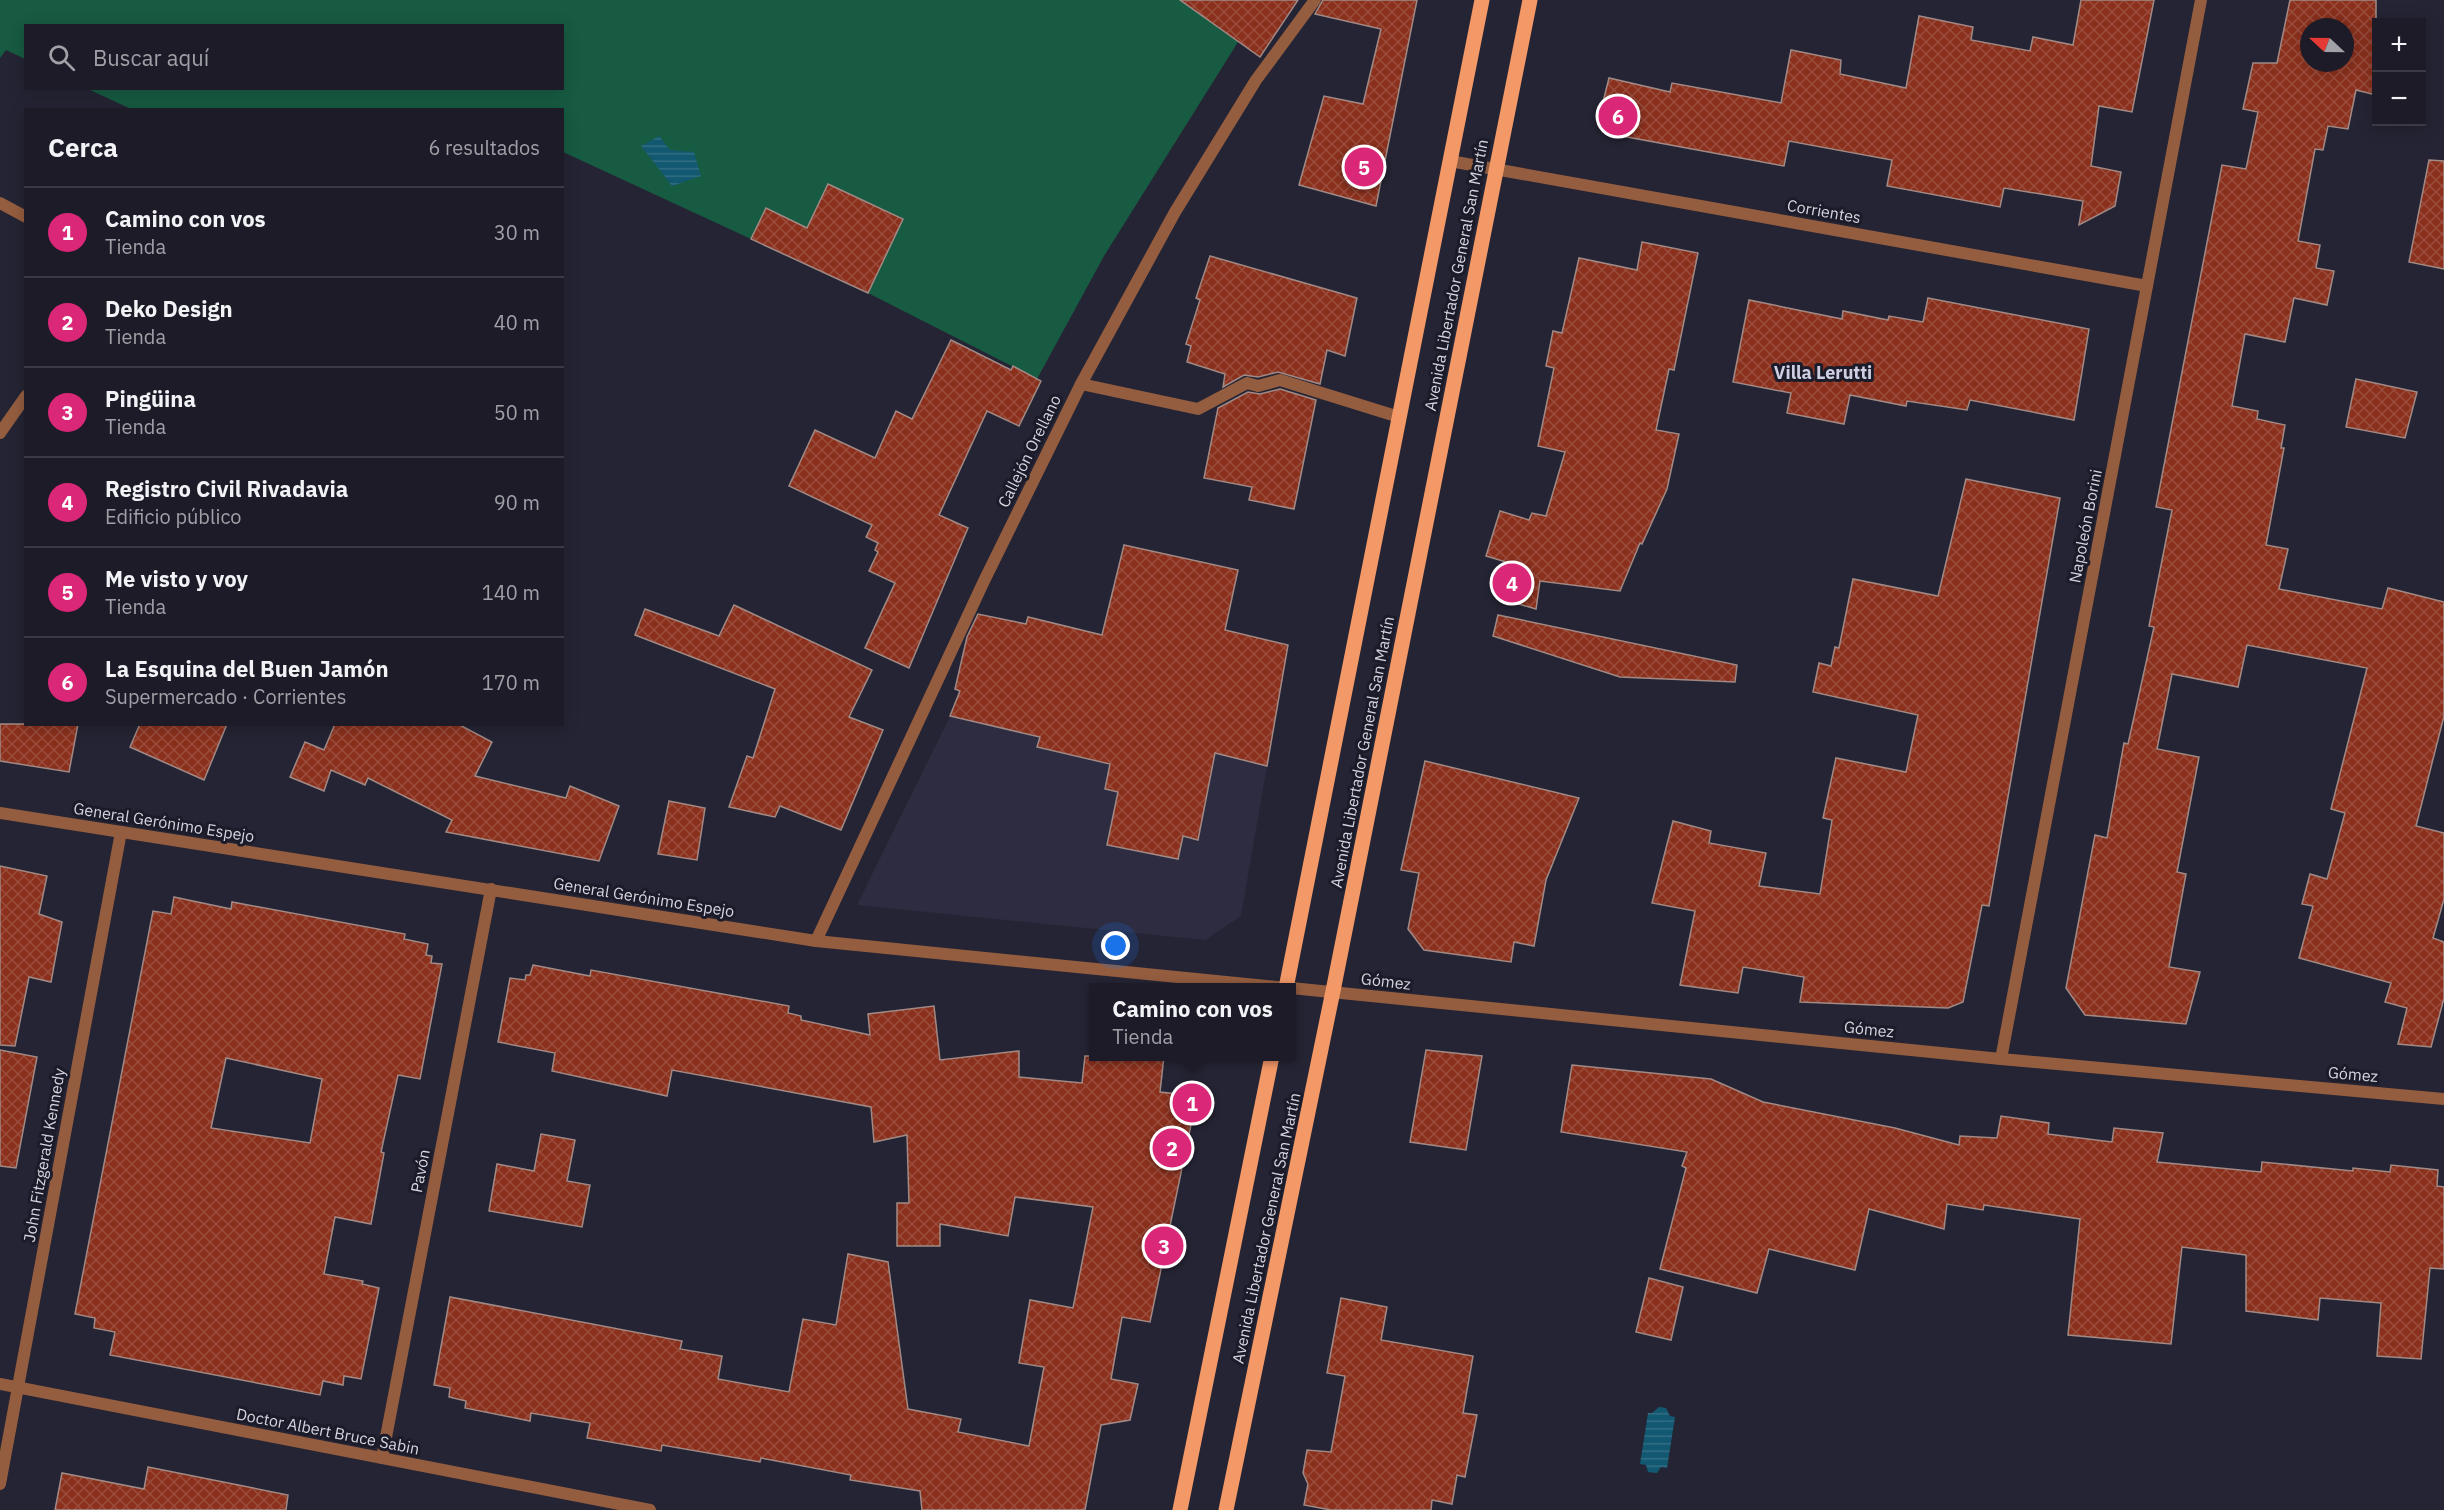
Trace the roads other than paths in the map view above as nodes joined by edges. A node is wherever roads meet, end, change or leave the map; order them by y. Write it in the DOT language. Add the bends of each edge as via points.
graph roads {
  1 [pos="1315,0"];
  2 [pos="1482,0"];
  3 [pos="1530,0"];
  4 [pos="2201,0"];
  5 [pos="1450,161"];
  6 [pos="1496,169"];
  7 [pos="0,203"];
  8 [pos="24,216"];
  9 [pos="2148,286"];
  10 [pos="1081,384"];
  11 [pos="24,399"];
  12 [pos="1399,417"];
  13 [pos="0,432"];
  14 [pos="0,813"];
  15 [pos="121,832"];
  16 [pos="491,890"];
  17 [pos="816,941"];
  18 [pos="1238,983"];
  19 [pos="1289,983"];
  20 [pos="1296,989"];
  21 [pos="1333,991"];
  22 [pos="2001,1059"];
  23 [pos="1271,1061"];
  24 [pos="2444,1099"];
  25 [pos="0,1384"];
  26 [pos="18,1388"];
  27 [pos="382,1458"];
  28 [pos="0,1484"];
  29 [pos="650,1510"];
  30 [pos="1180,1510"];
  31 [pos="1226,1510"];
  1 -- 10 [label="street, Callejón Orellano" via="1256,80 1188,192"];
  2 -- 5 [label="main road, Avenida Libertador General San Martín"];
  3 -- 6 [label="main road, Avenida Libertador General San Martín"];
  4 -- 9 [label="street, Napoleón Borini"];
  5 -- 6 [label="street, Corrientes"];
  5 -- 12 [label="main road, Avenida Libertador General San Martín"];
  6 -- 9 [label="street, Corrientes"];
  6 -- 21 [label="main road, Avenida Libertador General San Martín"];
  7 -- 8 [label="street"];
  9 -- 22 [label="street, Napoleón Borini"];
  10 -- 12 [label="street" via="1198,409 1246,383 1258,386 1281,380"];
  10 -- 17 [label="street, Callejón Orellano" via="984,580"];
  11 -- 13 [label="street"];
  12 -- 19 [label="main road, Avenida Libertador General San Martín"];
  14 -- 15 [label="street, General Gerónimo Espejo"];
  15 -- 16 [label="street, General Gerónimo Espejo"];
  15 -- 26 [label="street, John Fitzgerald Kennedy"];
  16 -- 17 [label="street, General Gerónimo Espejo"];
  16 -- 27 [label="street, Pavón"];
  17 -- 18 [label="street, General Gerónimo Espejo"];
  20 -- 21 [label="street, Gómez"];
  21 -- 22 [label="street, Gómez"];
  21 -- 31 [label="main road, Avenida Libertador General San Martín"];
  22 -- 24 [label="street, Gómez"];
  23 -- 30 [label="main road, Avenida Libertador General San Martín"];
  25 -- 26 [label="street, Doctor Albert Bruce Sabin"];
  26 -- 27 [label="street, Doctor Albert Bruce Sabin"];
  26 -- 28 [label="street, John Fitzgerald Kennedy"];
  27 -- 29 [label="street, Doctor Albert Bruce Sabin"];
}
